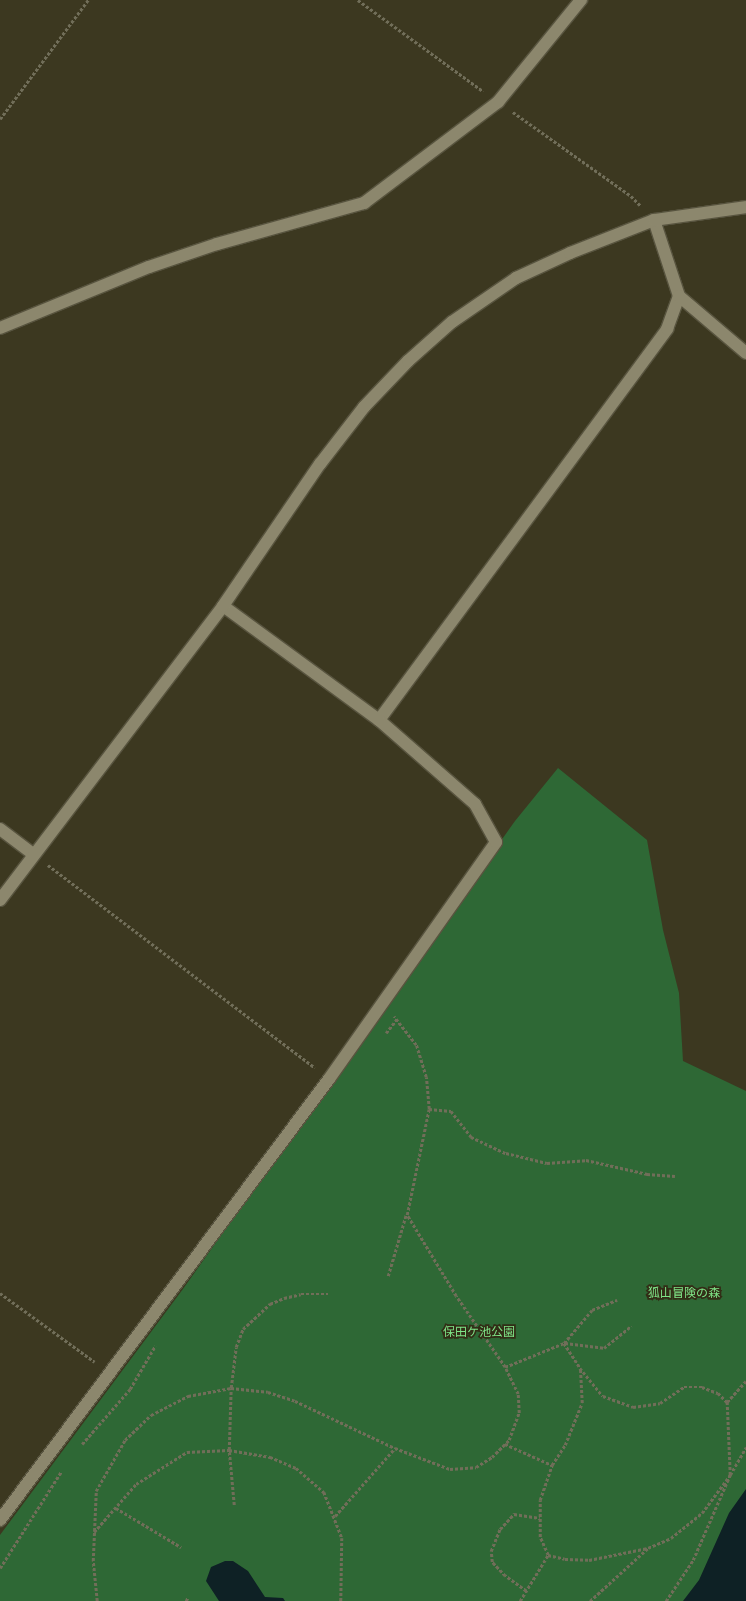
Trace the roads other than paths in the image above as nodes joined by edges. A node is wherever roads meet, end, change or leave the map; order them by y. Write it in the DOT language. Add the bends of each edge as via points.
graph roads {
  1 [pos="581,0"];
  2 [pos="746,207"];
  3 [pos="654,220"];
  4 [pos="679,296"];
  5 [pos="0,328"];
  6 [pos="746,352"];
  7 [pos="223,606"];
  8 [pos="379,720"];
  9 [pos="0,829"];
  10 [pos="33,854"];
  11 [pos="0,900"];
  12 [pos="0,1520"];
  1 -- 5 [label="street" via="498,102 364,203 259,231 149,267"];
  2 -- 3 [label="street"];
  3 -- 4 [label="street"];
  3 -- 7 [label="street" via="570,253 516,278 452,322 414,356 364,407 320,464"];
  4 -- 6 [label="street"];
  4 -- 8 [label="street" via="667,329"];
  7 -- 8 [label="street"];
  7 -- 10 [label="street"];
  8 -- 12 [label="street" via="475,804 496,842 329,1079"];
  9 -- 10 [label="street"];
  10 -- 11 [label="street"];
}
